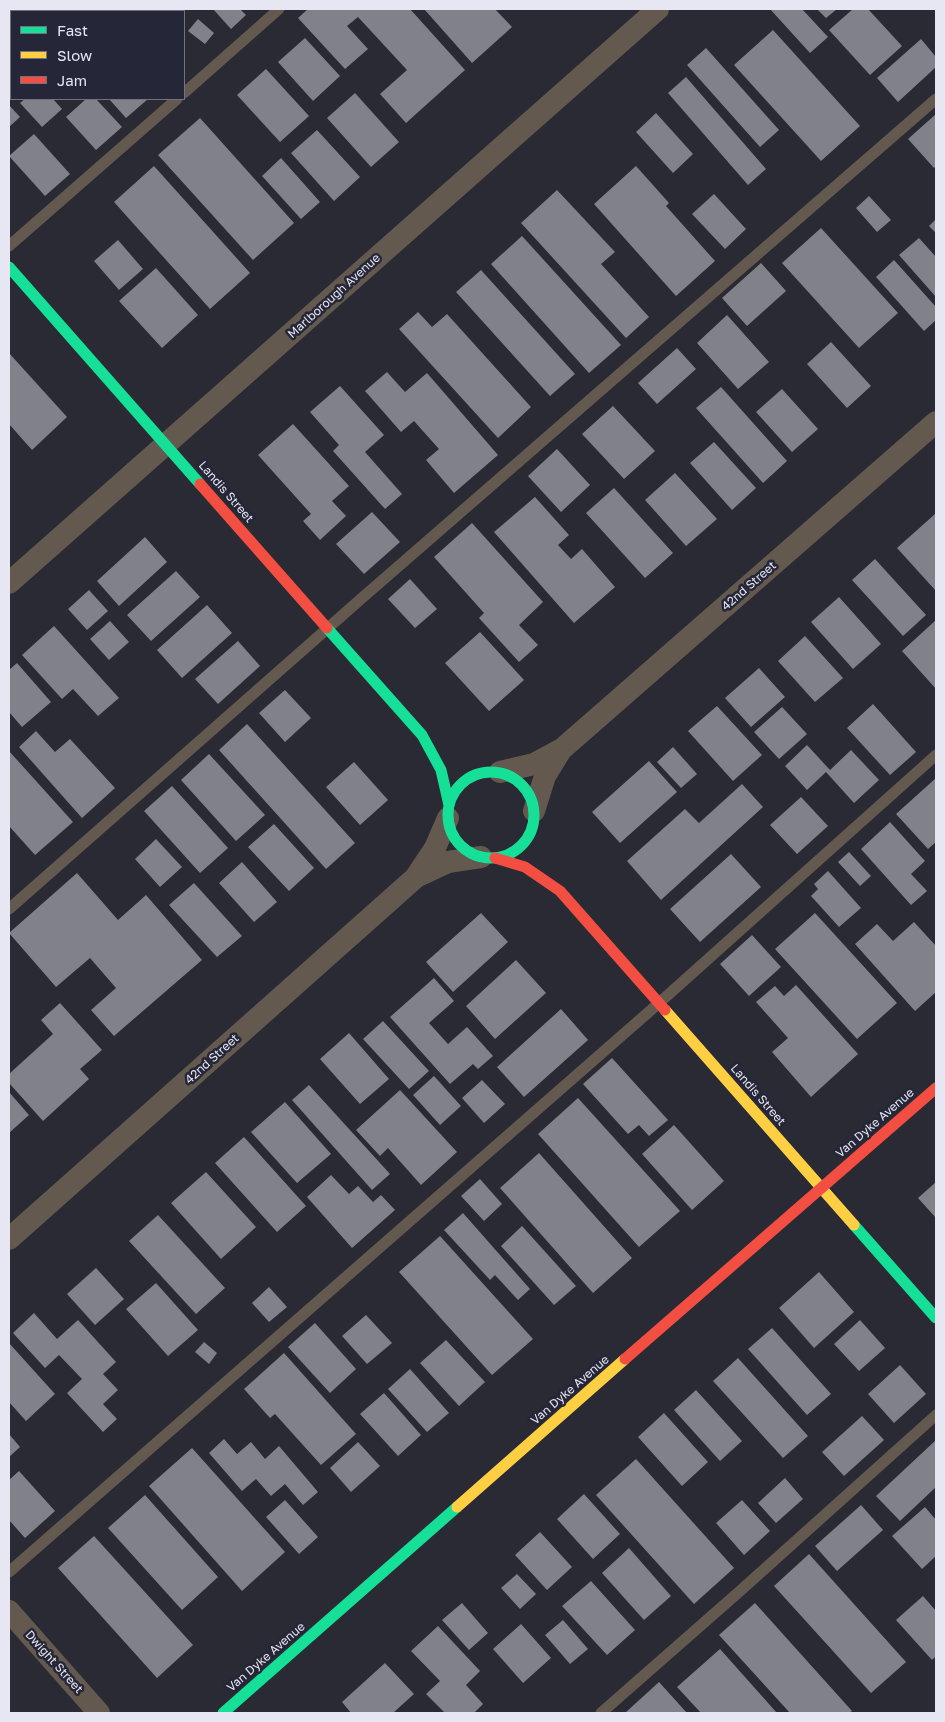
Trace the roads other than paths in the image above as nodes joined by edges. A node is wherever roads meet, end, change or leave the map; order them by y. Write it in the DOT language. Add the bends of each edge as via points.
graph roads {
  1 [pos="279,9"];
  2 [pos="658,9"];
  3 [pos="185,92"];
  4 [pos="936,99"];
  5 [pos="176,100"];
  6 [pos="9,246"];
  7 [pos="9,267"];
  8 [pos="936,422"];
  9 [pos="166,444"];
  10 [pos="9,583"];
  11 [pos="328,628"];
  12 [pos="422,735"];
  13 [pos="562,750"];
  14 [pos="447,752"];
  15 [pos="936,755"];
  16 [pos="471,764"];
  17 [pos="494,772"];
  18 [pos="448,812"];
  19 [pos="534,818"];
  20 [pos="538,844"];
  21 [pos="488,857"];
  22 [pos="549,868"];
  23 [pos="415,878"];
  24 [pos="560,891"];
  25 [pos="9,909"];
  26 [pos="659,1004"];
  27 [pos="936,1088"];
  28 [pos="822,1188"];
  29 [pos="9,1239"];
  30 [pos="936,1318"];
  31 [pos="936,1415"];
  32 [pos="9,1572"];
  33 [pos="9,1611"];
  34 [pos="99,1713"];
  35 [pos="223,1713"];
  36 [pos="601,1713"];
  1 -- 3 [label="lane"];
  2 -- 9 [label="street, Marlborough Avenue"];
  4 -- 11 [label="lane"];
  5 -- 6 [label="lane"];
  7 -- 9 [label="street, Landis Street"];
  8 -- 13 [label="street, 42nd Street"];
  9 -- 10 [label="street, Marlborough Avenue"];
  9 -- 11 [label="street, Landis Street"];
  11 -- 12 [label="street, Landis Street"];
  11 -- 25 [label="lane"];
  12 -- 14 [label="street, Landis Street"];
  12 -- 18 [label="street, Landis Street" via="441,770"];
  13 -- 17 [label="street, 42nd Street" via="534,764"];
  13 -- 19 [label="street, 42nd Street" via="545,776"];
  15 -- 26 [label="lane"];
  16 -- 17 [label="street"];
  17 -- 18 [label="street" via="474,774 462,782 453,792"];
  17 -- 19 [label="street" via="513,777 523,786 531,797"];
  18 -- 21 [label="street" via="451,832 458,843 469,852"];
  18 -- 23 [label="street, 42nd Street" via="435,848"];
  19 -- 20 [label="street"];
  19 -- 21 [label="street" via="528,837 520,847 508,855"];
  21 -- 23 [label="street, 42nd Street" via="448,862"];
  21 -- 24 [label="street, Landis Street" via="525,867"];
  22 -- 24 [label="street, Landis Street"];
  23 -- 29 [label="street, 42nd Street"];
  24 -- 26 [label="street, Landis Street"];
  26 -- 28 [label="street, Landis Street"];
  26 -- 32 [label="lane"];
  27 -- 28 [label="street, Van Dyke Avenue"];
  28 -- 30 [label="street, Landis Street"];
  28 -- 35 [label="street, Van Dyke Avenue"];
  31 -- 36 [label="lane"];
  33 -- 34 [label="street, Dwight Street"];
}
